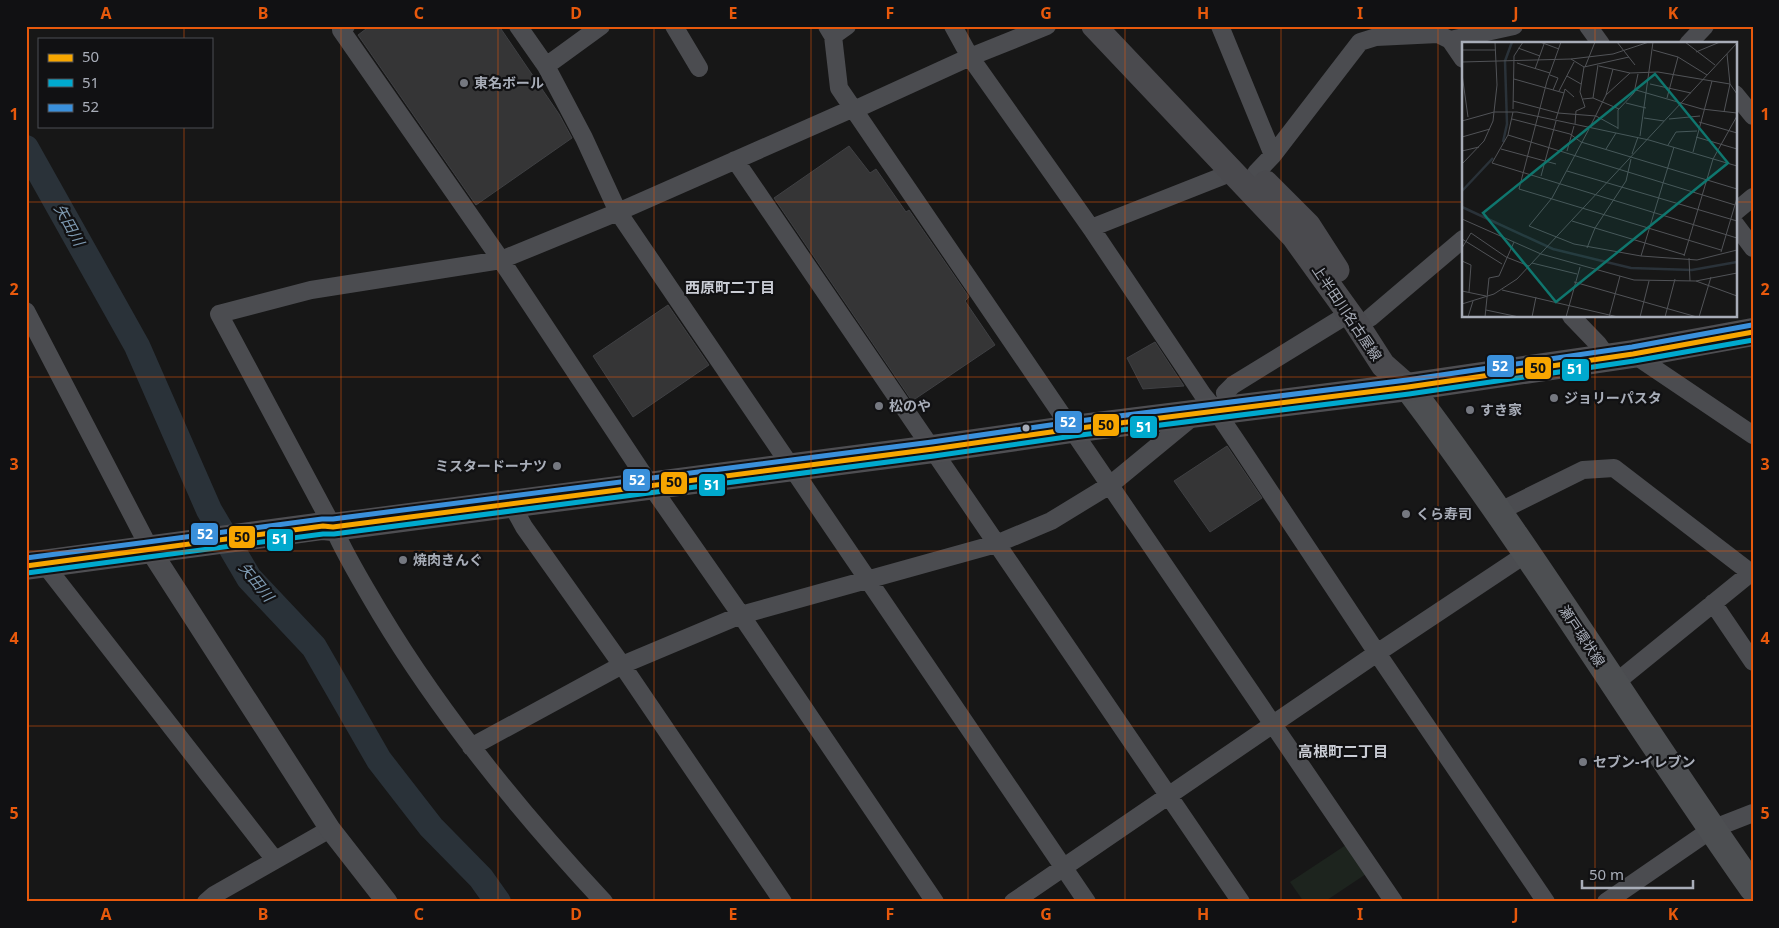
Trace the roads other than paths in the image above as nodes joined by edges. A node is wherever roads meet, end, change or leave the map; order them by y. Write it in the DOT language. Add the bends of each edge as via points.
graph roads {
  1 [pos="346,26"];
  2 [pos="518,26"];
  3 [pos="601,26"];
  4 [pos="674,26"];
  5 [pos="953,26"];
  6 [pos="1047,26"];
  7 [pos="1094,26"];
  8 [pos="1118,26"];
  9 [pos="1220,26"];
  10 [pos="1514,26"];
  11 [pos="1588,26"];
  12 [pos="1705,26"];
  13 [pos="835,29"];
  14 [pos="1373,32"];
  15 [pos="1450,40"];
  16 [pos="1600,42"];
  17 [pos="1692,42"];
  18 [pos="970,57"];
  19 [pos="1462,58"];
  20 [pos="546,66"];
  21 [pos="699,68"];
  22 [pos="1736,95"];
  23 [pos="854,110"];
  24 [pos="1753,116"];
  25 [pos="1273,155"];
  26 [pos="735,160"];
  27 [pos="1244,172"];
  28 [pos="1753,197"];
  29 [pos="1736,211"];
  30 [pos="618,212"];
  31 [pos="1736,225"];
  32 [pos="1091,228"];
  33 [pos="1462,240"];
  34 [pos="1753,248"];
  35 [pos="501,260"];
  36 [pos="26,311"];
  37 [pos="1360,316"];
  38 [pos="1574,318"];
  39 [pos="1753,332"];
  40 [pos="33,341"];
  41 [pos="1621,356"];
  42 [pos="1408,387"];
  43 [pos="1214,411"];
  44 [pos="1072,429"];
  45 [pos="1753,435"];
  46 [pos="933,449"];
  47 [pos="792,468"];
  48 [pos="1110,485"];
  49 [pos="651,486"];
  50 [pos="512,505"];
  51 [pos="1498,512"];
  52 [pos="328,527"];
  53 [pos="996,544"];
  54 [pos="157,550"];
  55 [pos="1526,554"];
  56 [pos="35,565"];
  57 [pos="1752,572"];
  58 [pos="869,580"];
  59 [pos="1712,603"];
  60 [pos="741,615"];
  61 [pos="1377,653"];
  62 [pos="1753,662"];
  63 [pos="622,666"];
  64 [pos="1614,684"];
  65 [pos="1273,724"];
  66 [pos="471,747"];
  67 [pos="1168,797"];
  68 [pos="1753,813"];
  69 [pos="330,829"];
  70 [pos="1712,829"];
  71 [pos="275,860"];
  72 [pos="1064,867"];
  73 [pos="1753,888"];
  74 [pos="213,899"];
  75 [pos="387,902"];
  76 [pos="604,902"];
  77 [pos="782,902"];
  78 [pos="935,902"];
  79 [pos="1013,902"];
  80 [pos="1087,902"];
  81 [pos="1241,902"];
  82 [pos="1394,902"];
  83 [pos="1546,902"];
  84 [pos="1606,902"];
  1 -- 35 [label="street" via="341,30"];
  2 -- 20 [label="street"];
  3 -- 20 [label="street"];
  4 -- 21 [label="street"];
  5 -- 18 [label="street"];
  6 -- 18 [label="street"];
  7 -- 27 [label="main road, 上半田川名古屋線"];
  8 -- 27 [label="main road, 上半田川名古屋線"];
  9 -- 25 [label="street"];
  10 -- 15 [label="street"];
  11 -- 16 [label="street"];
  12 -- 17 [label="street"];
  13 -- 23 [label="street" via="839,88"];
  14 -- 15 [label="street" via="1438,34"];
  14 -- 25 [label="street" via="1360,42"];
  15 -- 19 [label="street"];
  18 -- 23 [label="street"];
  18 -- 32 [label="street"];
  20 -- 30 [label="street"];
  22 -- 24 [label="street"];
  23 -- 26 [label="street"];
  23 -- 44 [label="street"];
  25 -- 27 [label="street"];
  26 -- 30 [label="street"];
  26 -- 46 [label="street"];
  27 -- 32 [label="street"];
  27 -- 37 [label="main road, 上半田川名古屋線"];
  28 -- 29 [label="street"];
  30 -- 35 [label="street"];
  30 -- 47 [label="street"];
  31 -- 34 [label="street"];
  32 -- 43 [label="street"];
  33 -- 37 [label="street"];
  35 -- 49 [label="street"];
  35 -- 52 [label="street" via="311,290 219,314"];
  36 -- 40 [label="street"];
  37 -- 42 [label="main road, 上半田川名古屋線" via="1383,365"];
  37 -- 43 [label="street" via="1233,385"];
  38 -- 41 [label="street" via="1598,344"];
  39 -- 41 [label="highway"];
  40 -- 54 [label="street"];
  41 -- 42 [label="highway"];
  41 -- 45 [label="street"];
  42 -- 43 [label="highway"];
  42 -- 51 [label="main road, 瀬戸環状線"];
  43 -- 44 [label="highway"];
  43 -- 48 [label="street"];
  43 -- 61 [label="street"];
  44 -- 46 [label="highway"];
  44 -- 48 [label="street"];
  46 -- 47 [label="highway"];
  46 -- 53 [label="street"];
  47 -- 49 [label="highway"];
  47 -- 58 [label="street"];
  48 -- 53 [label="street" via="1051,521"];
  48 -- 65 [label="street"];
  49 -- 50 [label="highway"];
  49 -- 60 [label="street"];
  50 -- 52 [label="highway"];
  50 -- 63 [label="street" via="524,527"];
  51 -- 55 [label="main road, 瀬戸環状線"];
  51 -- 57 [label="street" via="1583,470 1614,468"];
  52 -- 54 [label="highway"];
  52 -- 66 [label="street" via="408,660"];
  53 -- 58 [label="street"];
  53 -- 67 [label="street"];
  54 -- 56 [label="highway"];
  54 -- 69 [label="street"];
  55 -- 61 [label="street"];
  55 -- 64 [label="main road, 瀬戸環状線"];
  56 -- 71 [label="street"];
  57 -- 59 [label="street"];
  58 -- 60 [label="street"];
  58 -- 72 [label="street"];
  59 -- 62 [label="street"];
  59 -- 64 [label="street"];
  60 -- 63 [label="street"];
  60 -- 78 [label="street"];
  61 -- 65 [label="street"];
  61 -- 83 [label="street"];
  63 -- 66 [label="street"];
  63 -- 77 [label="street"];
  64 -- 70 [label="main road, 瀬戸環状線"];
  65 -- 67 [label="street"];
  65 -- 82 [label="street"];
  66 -- 76 [label="street"];
  67 -- 72 [label="street"];
  67 -- 81 [label="street"];
  68 -- 70 [label="street"];
  69 -- 71 [label="street"];
  69 -- 75 [label="street"];
  70 -- 73 [label="main road, 瀬戸環状線"];
  70 -- 84 [label="street"];
  71 -- 74 [label="street"];
  72 -- 79 [label="street"];
  72 -- 80 [label="street"];
}
